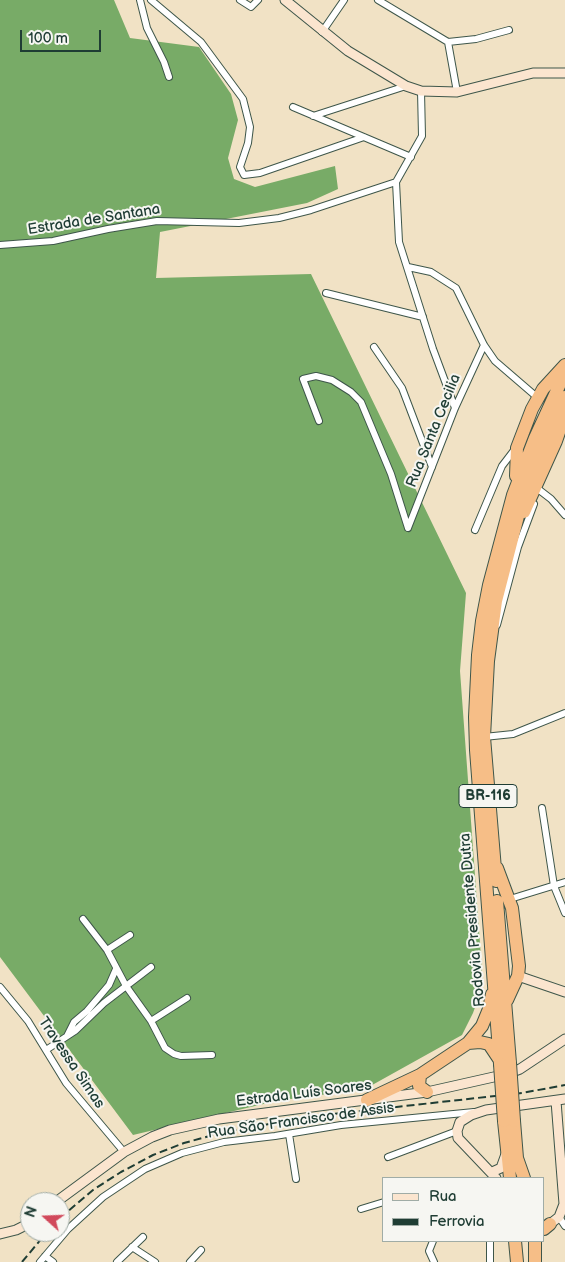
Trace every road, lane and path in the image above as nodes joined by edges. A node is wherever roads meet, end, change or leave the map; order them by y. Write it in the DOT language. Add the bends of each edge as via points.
graph roads {
  1 [pos="140,0"];
  2 [pos="151,0"];
  3 [pos="240,0"];
  4 [pos="258,0"];
  5 [pos="285,0"];
  6 [pos="344,0"];
  7 [pos="378,0"];
  8 [pos="509,30"];
  9 [pos="322,32"];
  10 [pos="448,42"];
  11 [pos="565,73"];
  12 [pos="169,77"];
  13 [pos="406,86"];
  14 [pos="420,91"];
  15 [pos="458,92"];
  16 [pos="293,106"];
  17 [pos="313,116"];
  18 [pos="364,137"];
  19 [pos="411,157"];
  20 [pos="396,182"];
  21 [pos="0,245"];
  22 [pos="408,268"];
  23 [pos="326,293"];
  24 [pos="423,317"];
  25 [pos="484,345"];
  26 [pos="374,347"];
  27 [pos="565,364"];
  28 [pos="565,373"];
  29 [pos="565,397"];
  30 [pos="538,398"];
  31 [pos="455,408"];
  32 [pos="565,415"];
  33 [pos="319,421"];
  34 [pos="518,444"];
  35 [pos="432,467"];
  36 [pos="538,487"];
  37 [pos="565,514"];
  38 [pos="475,530"];
  39 [pos="513,532"];
  40 [pos="489,585"];
  41 [pos="491,635"];
  42 [pos="565,713"];
  43 [pos="484,737"];
  44 [pos="542,808"];
  45 [pos="483,844"];
  46 [pos="494,862"];
  47 [pos="565,882"];
  48 [pos="554,886"];
  49 [pos="510,899"];
  50 [pos="565,913"];
  51 [pos="83,920"];
  52 [pos="130,935"];
  53 [pos="107,950"];
  54 [pos="151,967"];
  55 [pos="116,969"];
  56 [pos="518,976"];
  57 [pos="126,986"];
  58 [pos="0,987"];
  59 [pos="565,992"];
  60 [pos="187,998"];
  61 [pos="506,1002"];
  62 [pos="151,1021"];
  63 [pos="68,1036"];
  64 [pos="565,1040"];
  65 [pos="468,1043"];
  66 [pos="46,1050"];
  67 [pos="212,1055"];
  68 [pos="503,1062"];
  69 [pos="420,1075"];
  70 [pos="426,1092"];
  71 [pos="367,1100"];
  72 [pos="560,1100"];
  73 [pos="486,1110"];
  74 [pos="457,1131"];
  75 [pos="288,1134"];
  76 [pos="124,1152"];
  77 [pos="512,1154"];
  78 [pos="388,1157"];
  79 [pos="492,1174"];
  80 [pos="510,1177"];
  81 [pos="518,1177"];
  82 [pos="524,1177"];
  83 [pos="296,1179"];
  84 [pos="70,1192"];
  85 [pos="382,1203"];
  86 [pos="362,1209"];
  87 [pos="549,1224"];
  88 [pos="565,1226"];
  89 [pos="20,1228"];
  90 [pos="0,1234"];
  91 [pos="143,1237"];
  92 [pos="433,1242"];
  93 [pos="490,1242"];
  94 [pos="515,1242"];
  95 [pos="524,1242"];
  96 [pos="536,1242"];
  97 [pos="536,1242"];
  98 [pos="132,1247"];
  99 [pos="201,1250"];
  100 [pos="43,1259"];
  101 [pos="53,1262"];
  102 [pos="118,1262"];
  103 [pos="155,1262"];
  104 [pos="190,1262"];
  105 [pos="434,1262"];
  106 [pos="490,1262"];
  107 [pos="517,1262"];
  108 [pos="525,1262"];
  109 [pos="535,1262"];
  110 [pos="540,1262"];
  1 -- 12 [label="street" via="147,28"];
  2 -- 18 [label="street" via="201,42 243,99 250,127 240,167 244,175 260,173"];
  3 -- 4 [label="street" via="250,7"];
  5 -- 9 [label="main road"];
  6 -- 9 [label="street"];
  7 -- 10 [label="street"];
  8 -- 10 [label="street"];
  9 -- 13 [label="main road"];
  10 -- 15 [label="street"];
  11 -- 15 [label="main road" via="533,74"];
  13 -- 14 [label="main road"];
  13 -- 17 [label="street"];
  14 -- 15 [label="main road"];
  14 -- 19 [label="street" via="422,136"];
  16 -- 17 [label="street"];
  17 -- 18 [label="street"];
  18 -- 19 [label="street"];
  19 -- 20 [label="street"];
  20 -- 21 [label="street, Estrada de Santana" via="279,218 239,223 157,221 53,241"];
  20 -- 22 [label="street" via="398,232"];
  22 -- 24 [label="street"];
  22 -- 25 [label="street" via="431,272 456,288"];
  23 -- 24 [label="street"];
  24 -- 31 [label="street"];
  25 -- 30 [label="street" via="503,370"];
  25 -- 31 [label="street, Rua Santa Cecilia"];
  26 -- 35 [label="street" via="402,388"];
  27 -- 30 [label="highway"];
  28 -- 40 [label="highway, Rodovia Presidente Dutra / BR-116" via="513,495"];
  29 -- 39 [label="highway, Rodovia Presidente Dutra / BR-116" via="539,452"];
  30 -- 34 [label="highway"];
  31 -- 35 [label="street, Rua Santa Cecilia"];
  32 -- 36 [label="highway"];
  33 -- 35 [label="street, Rua Santa Cecilia" via="303,379 316,376 332,380 351,392 365,409 408,528"];
  34 -- 38 [label="street" via="502,466"];
  34 -- 40 [label="highway" via="516,473 488,576"];
  36 -- 37 [label="street"];
  36 -- 39 [label="highway"];
  36 -- 41 [label="street" via="500,617"];
  39 -- 41 [label="highway, Rodovia Presidente Dutra / BR-116"];
  40 -- 45 [label="highway, Rodovia Presidente Dutra / BR-116" via="482,621 475,717"];
  41 -- 43 [label="highway, Rodovia Presidente Dutra / BR-116"];
  42 -- 43 [label="street" via="513,734"];
  43 -- 46 [label="highway, Rodovia Presidente Dutra / BR-116"];
  44 -- 48 [label="street"];
  45 -- 65 [label="highway" via="492,996 482,1026"];
  45 -- 68 [label="highway, Rodovia Presidente Dutra / BR-116"];
  46 -- 49 [label="highway"];
  46 -- 61 [label="highway, Rodovia Presidente Dutra / BR-116"];
  47 -- 48 [label="street"];
  48 -- 49 [label="street"];
  48 -- 50 [label="street"];
  49 -- 56 [label="highway" via="515,922"];
  51 -- 53 [label="street"];
  52 -- 53 [label="street"];
  53 -- 55 [label="street"];
  54 -- 57 [label="street"];
  55 -- 57 [label="street"];
  55 -- 63 [label="street" via="109,985 74,1022"];
  56 -- 59 [label="main road"];
  56 -- 61 [label="highway"];
  57 -- 62 [label="street"];
  57 -- 63 [label="street"];
  58 -- 66 [label="street, Travessa Simas"];
  60 -- 62 [label="street"];
  61 -- 68 [label="highway, Rodovia Presidente Dutra / BR-116"];
  62 -- 67 [label="street" via="165,1048 174,1054"];
  63 -- 66 [label="street"];
  64 -- 70 [label="main road, Estrada Luís Soares" via="517,1071"];
  65 -- 68 [label="highway" via="489,1044"];
  65 -- 69 [label="highway"];
  66 -- 76 [label="street, Travessa Simas" via="66,1083"];
  68 -- 77 [label="highway, Rodovia Presidente Dutra / BR-116, bridge"];
  69 -- 70 [label="highway" via="419,1086"];
  69 -- 71 [label="highway"];
  70 -- 71 [label="main road, Estrada Luís Soares"];
  71 -- 76 [label="main road, Estrada Luís Soares" via="219,1118 152,1137"];
  72 -- 73 [label="main road"];
  72 -- 87 [label="main road" via="564,1204"];
  73 -- 74 [label="main road" via="460,1122"];
  73 -- 75 [label="street, Rua São Francisco de Assis" via="341,1125"];
  74 -- 78 [label="street"];
  74 -- 79 [label="main road" via="460,1141"];
  75 -- 83 [label="street"];
  75 -- 100 [label="street, Rua São Francisco de Assis" via="224,1142 182,1153 145,1169 103,1197 68,1229"];
  76 -- 84 [label="main road, Estrada Luís Soares"];
  77 -- 79 [label="main road"];
  77 -- 80 [label="highway, Rodovia Presidente Dutra / BR-116"];
  77 -- 81 [label="highway, Rodovia Presidente Dutra / BR-116"];
  77 -- 82 [label="highway"];
  85 -- 86 [label="street"];
  87 -- 88 [label="street"];
  89 -- 90 [label="main road"];
  91 -- 98 [label="street"];
  92 -- 105 [label="street" via="429,1251"];
  93 -- 106 [label="street"];
  94 -- 107 [label="highway"];
  95 -- 108 [label="highway"];
  96 -- 109 [label="highway"];
  97 -- 110 [label="street"];
  98 -- 102 [label="street"];
  98 -- 103 [label="street"];
  99 -- 104 [label="street"];
  100 -- 101 [label="street"];
}
